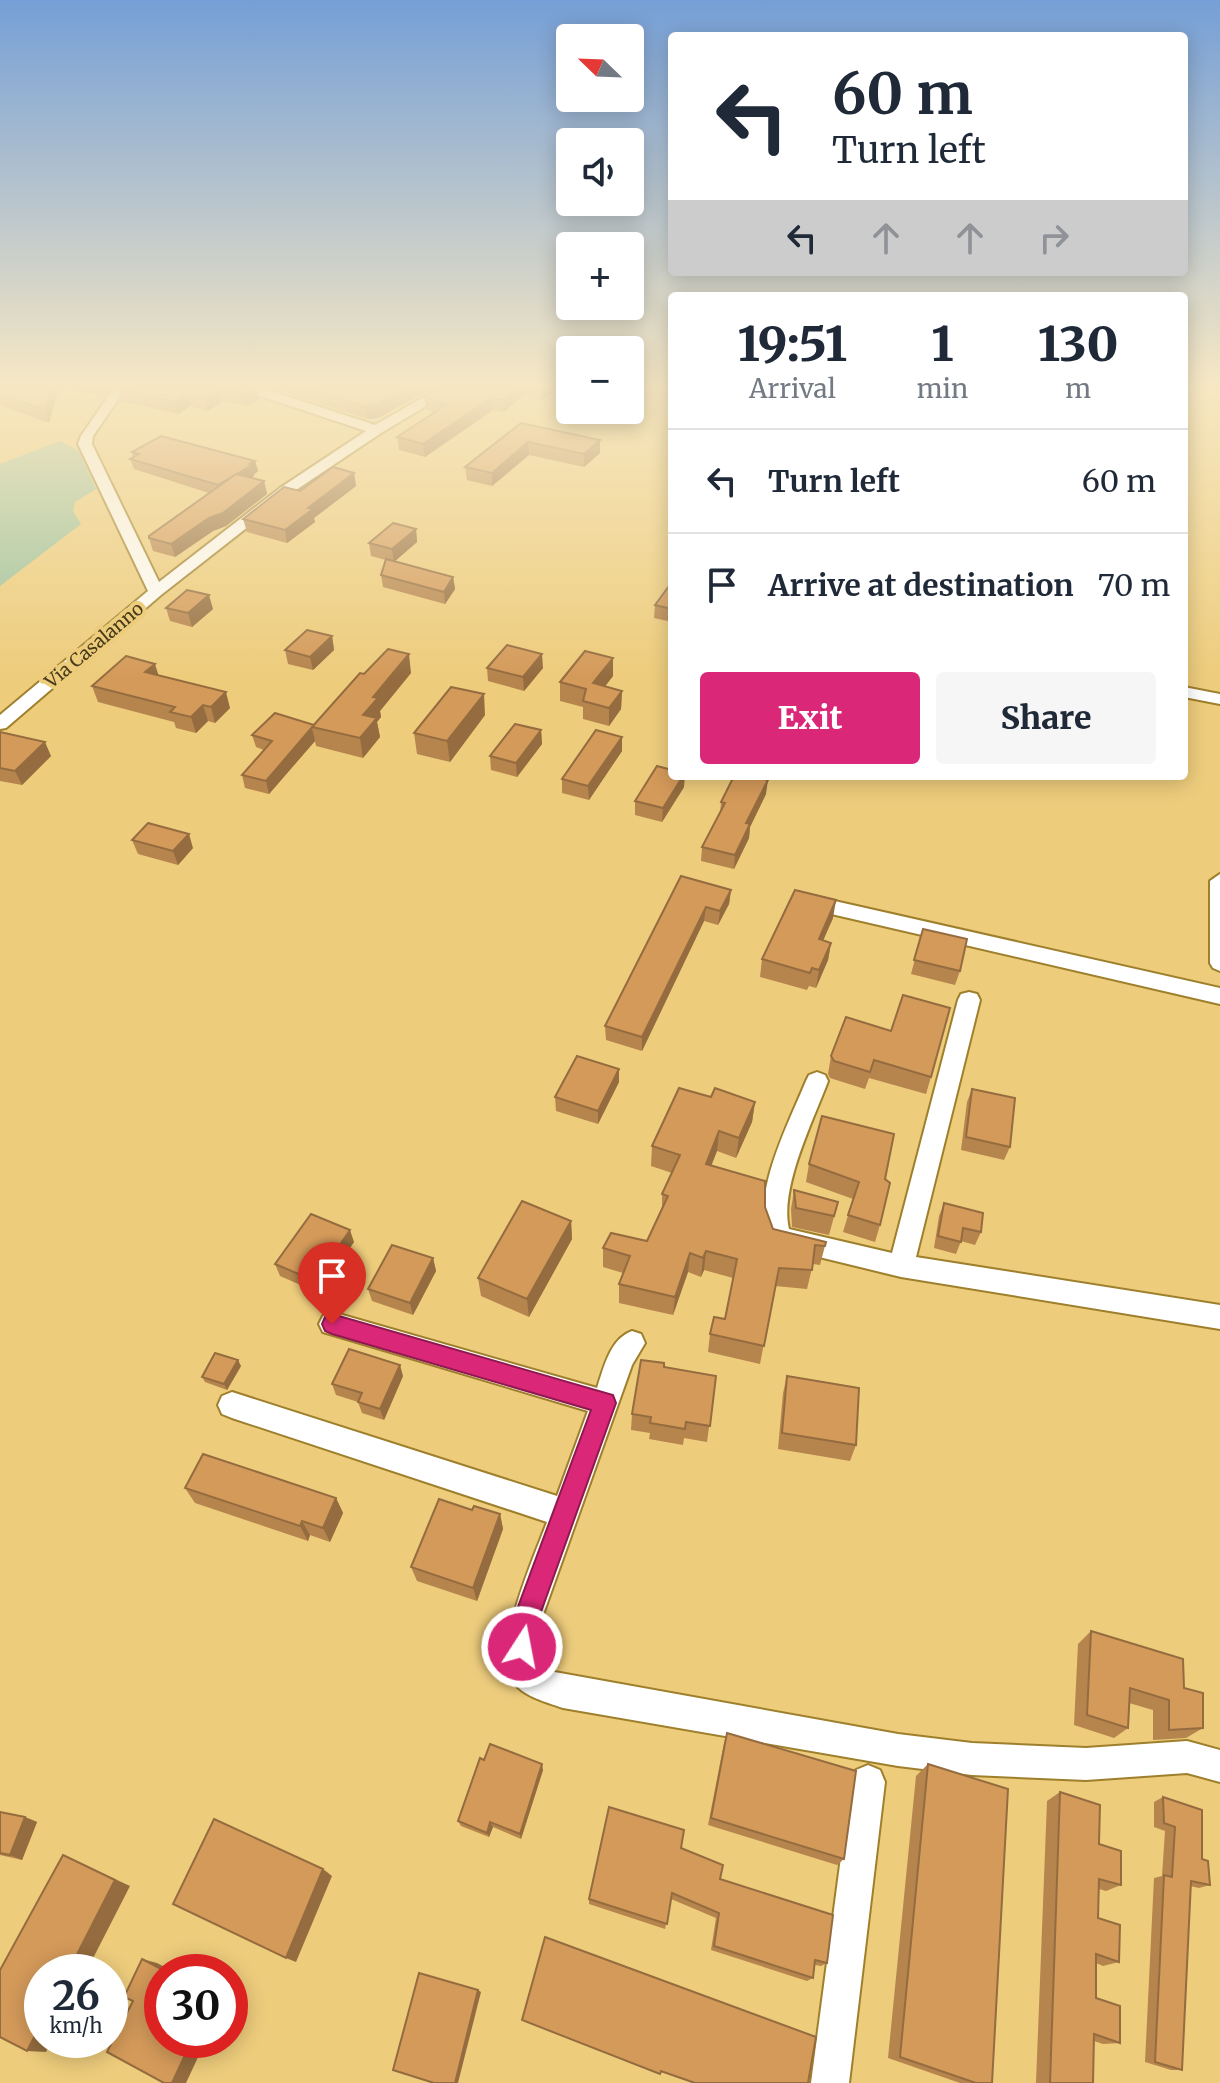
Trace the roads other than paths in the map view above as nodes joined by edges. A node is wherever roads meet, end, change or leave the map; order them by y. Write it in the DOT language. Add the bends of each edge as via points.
graph roads {
  1 [pos="103,482"];
  2 [pos="298,482"];
  3 [pos="156,592"];
  4 [pos="1188,693"];
  5 [pos="1220,699"];
  6 [pos="0,724"];
  7 [pos="1220,881"];
  8 [pos="802,901"];
  9 [pos="1220,935"];
  10 [pos="1220,963"];
  11 [pos="1220,996"];
  12 [pos="969,1000"];
  13 [pos="817,1081"];
  14 [pos="901,1266"];
  15 [pos="1220,1317"];
  16 [pos="332,1324"];
  17 [pos="632,1343"];
  18 [pos="605,1403"];
  19 [pos="232,1405"];
  20 [pos="563,1513"];
  21 [pos="1220,1766"];
  22 [pos="868,1782"];
  23 [pos="830,2083"];
  1 -- 3 [label="street, Via Casalanno"];
  2 -- 3 [label="street"];
  3 -- 6 [label="street, Via Casalanno"];
  4 -- 5 [label="street"];
  7 -- 9 [label="street"];
  8 -- 11 [label="street"];
  9 -- 10 [label="street"];
  12 -- 14 [label="street"];
  13 -- 14 [label="street" via="775,1201 774,1228 790,1242"];
  14 -- 15 [label="street"];
  16 -- 18 [label="street"];
  17 -- 18 [label="street"];
  18 -- 20 [label="street"];
  19 -- 20 [label="street"];
  20 -- 21 [label="street" via="525,1623 524,1671 540,1684 912,1752 1086,1764 1187,1757"];
  22 -- 23 [label="street"];
}
